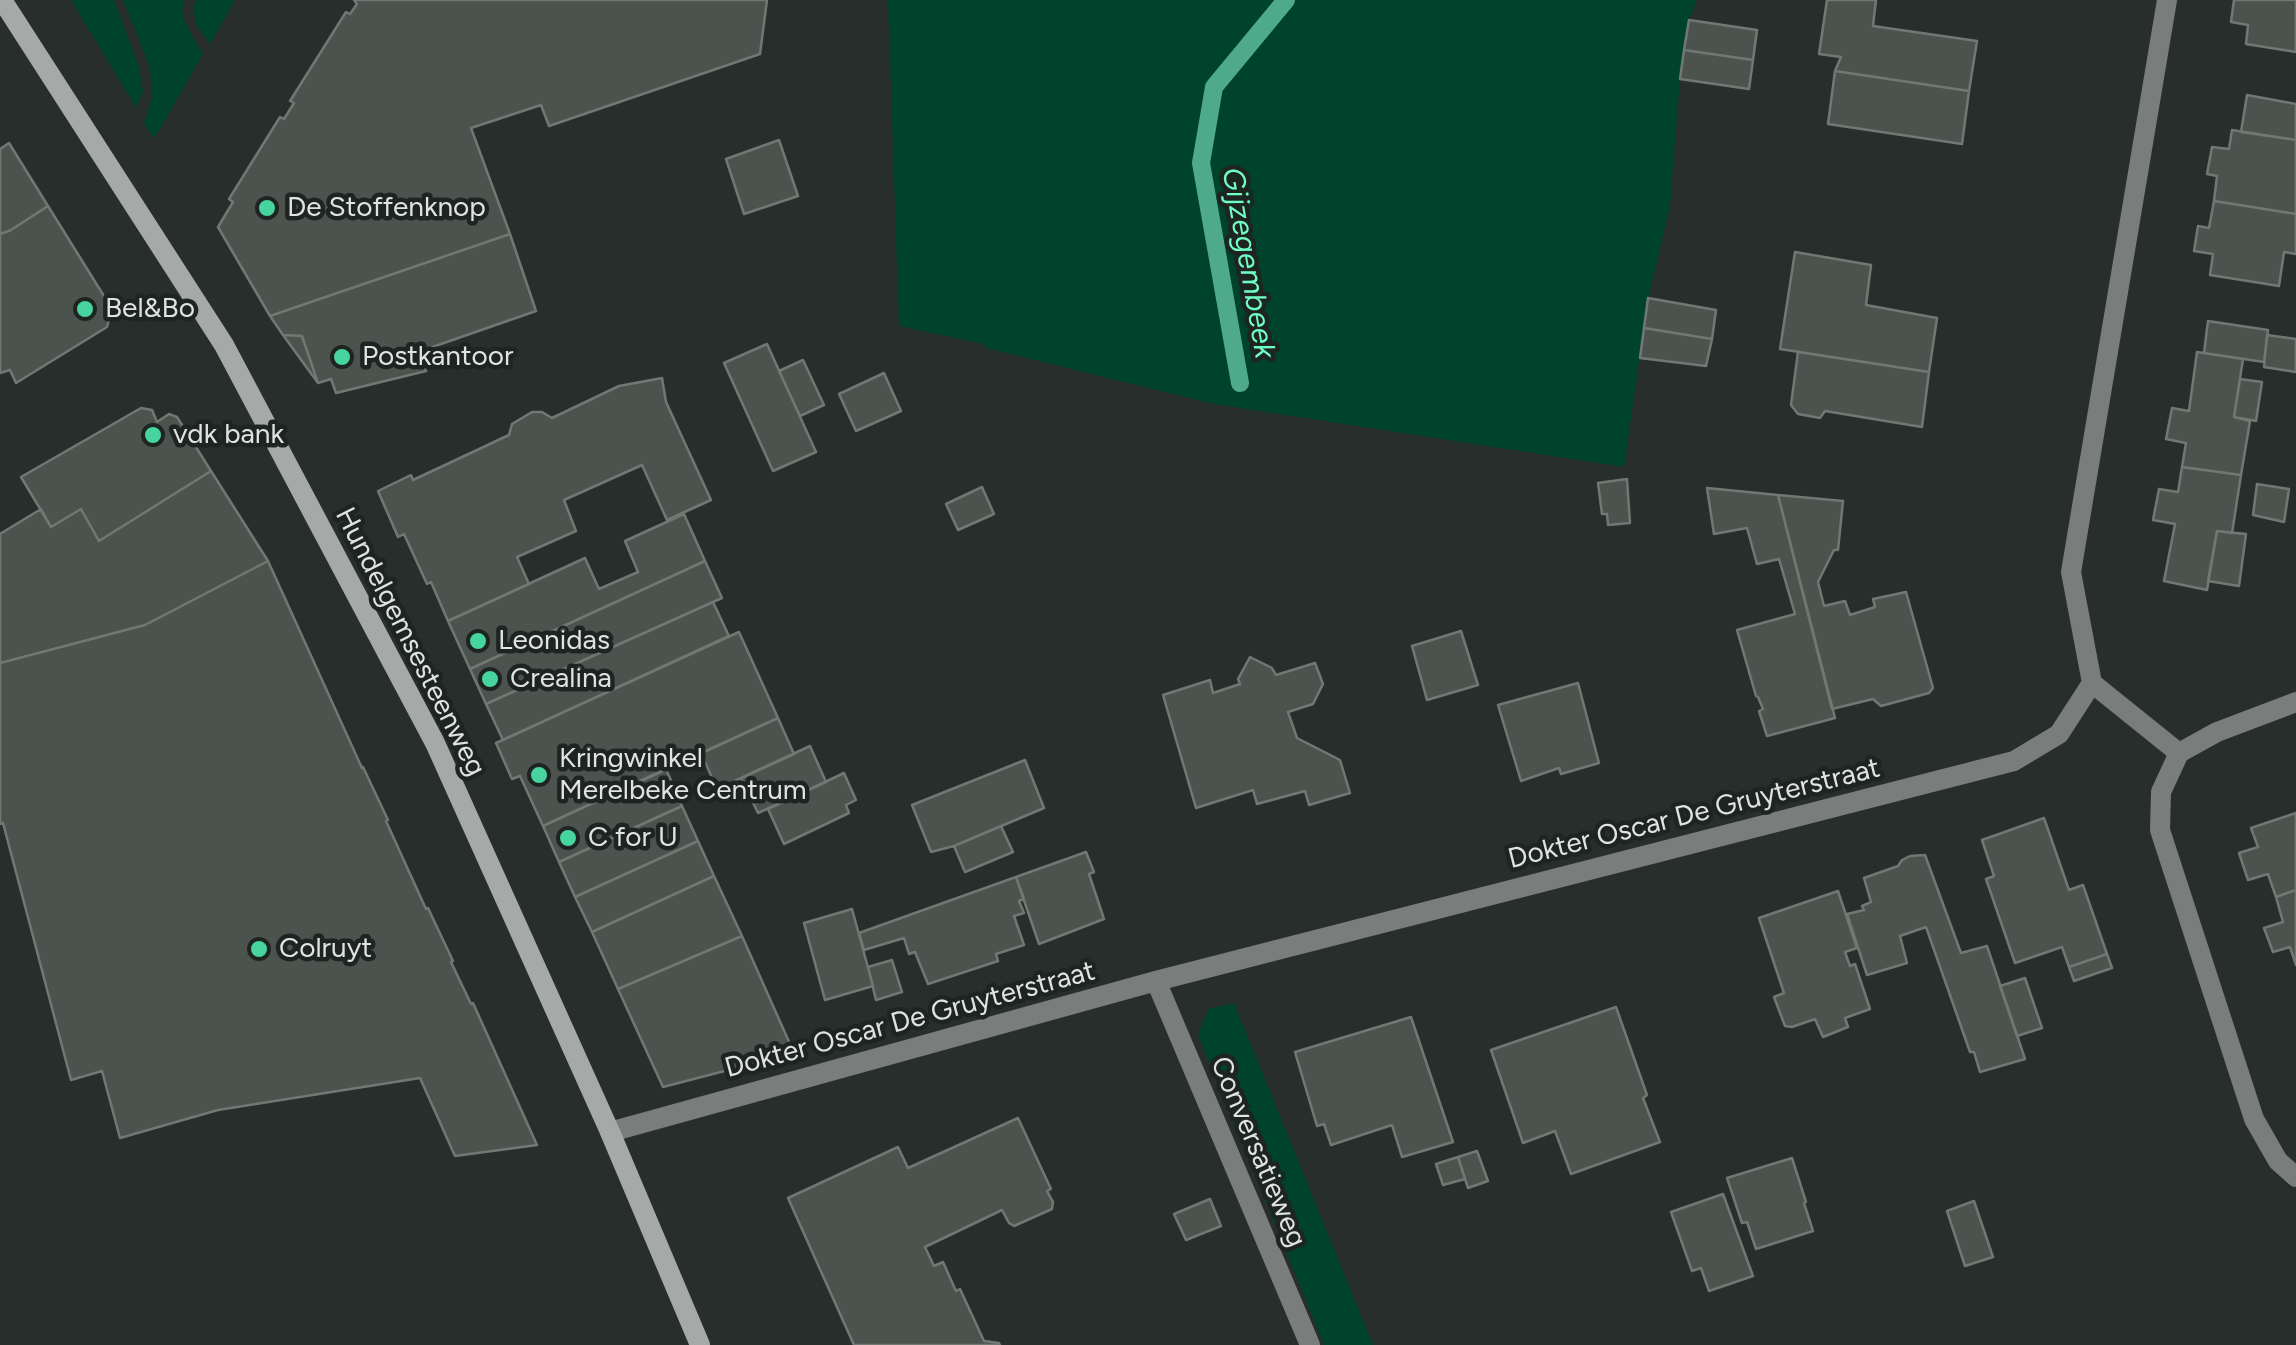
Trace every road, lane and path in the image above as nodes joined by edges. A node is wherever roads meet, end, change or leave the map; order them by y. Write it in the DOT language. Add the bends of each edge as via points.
graph roads {
  1 [pos="2,0"];
  2 [pos="2166,0"];
  3 [pos="2092,683"];
  4 [pos="2296,702"];
  5 [pos="2179,753"];
  6 [pos="1156,981"];
  7 [pos="610,1132"];
  8 [pos="2296,1177"];
  9 [pos="700,1345"];
  10 [pos="1310,1345"];
  1 -- 7 [label="main road, Hundelgemsesteenweg" via="224,346 435,743"];
  2 -- 3 [label="street" via="2071,572"];
  3 -- 5 [label="street"];
  3 -- 6 [label="street, Dokter Oscar De Gruyterstraat" via="2059,734 2014,761"];
  4 -- 5 [label="street"];
  5 -- 8 [label="street" via="2161,792 2160,830 2254,1119 2278,1161"];
  6 -- 7 [label="street, Dokter Oscar De Gruyterstraat"];
  6 -- 10 [label="street, Conversatieweg"];
  7 -- 9 [label="main road, Hundelgemsesteenweg"];
}
